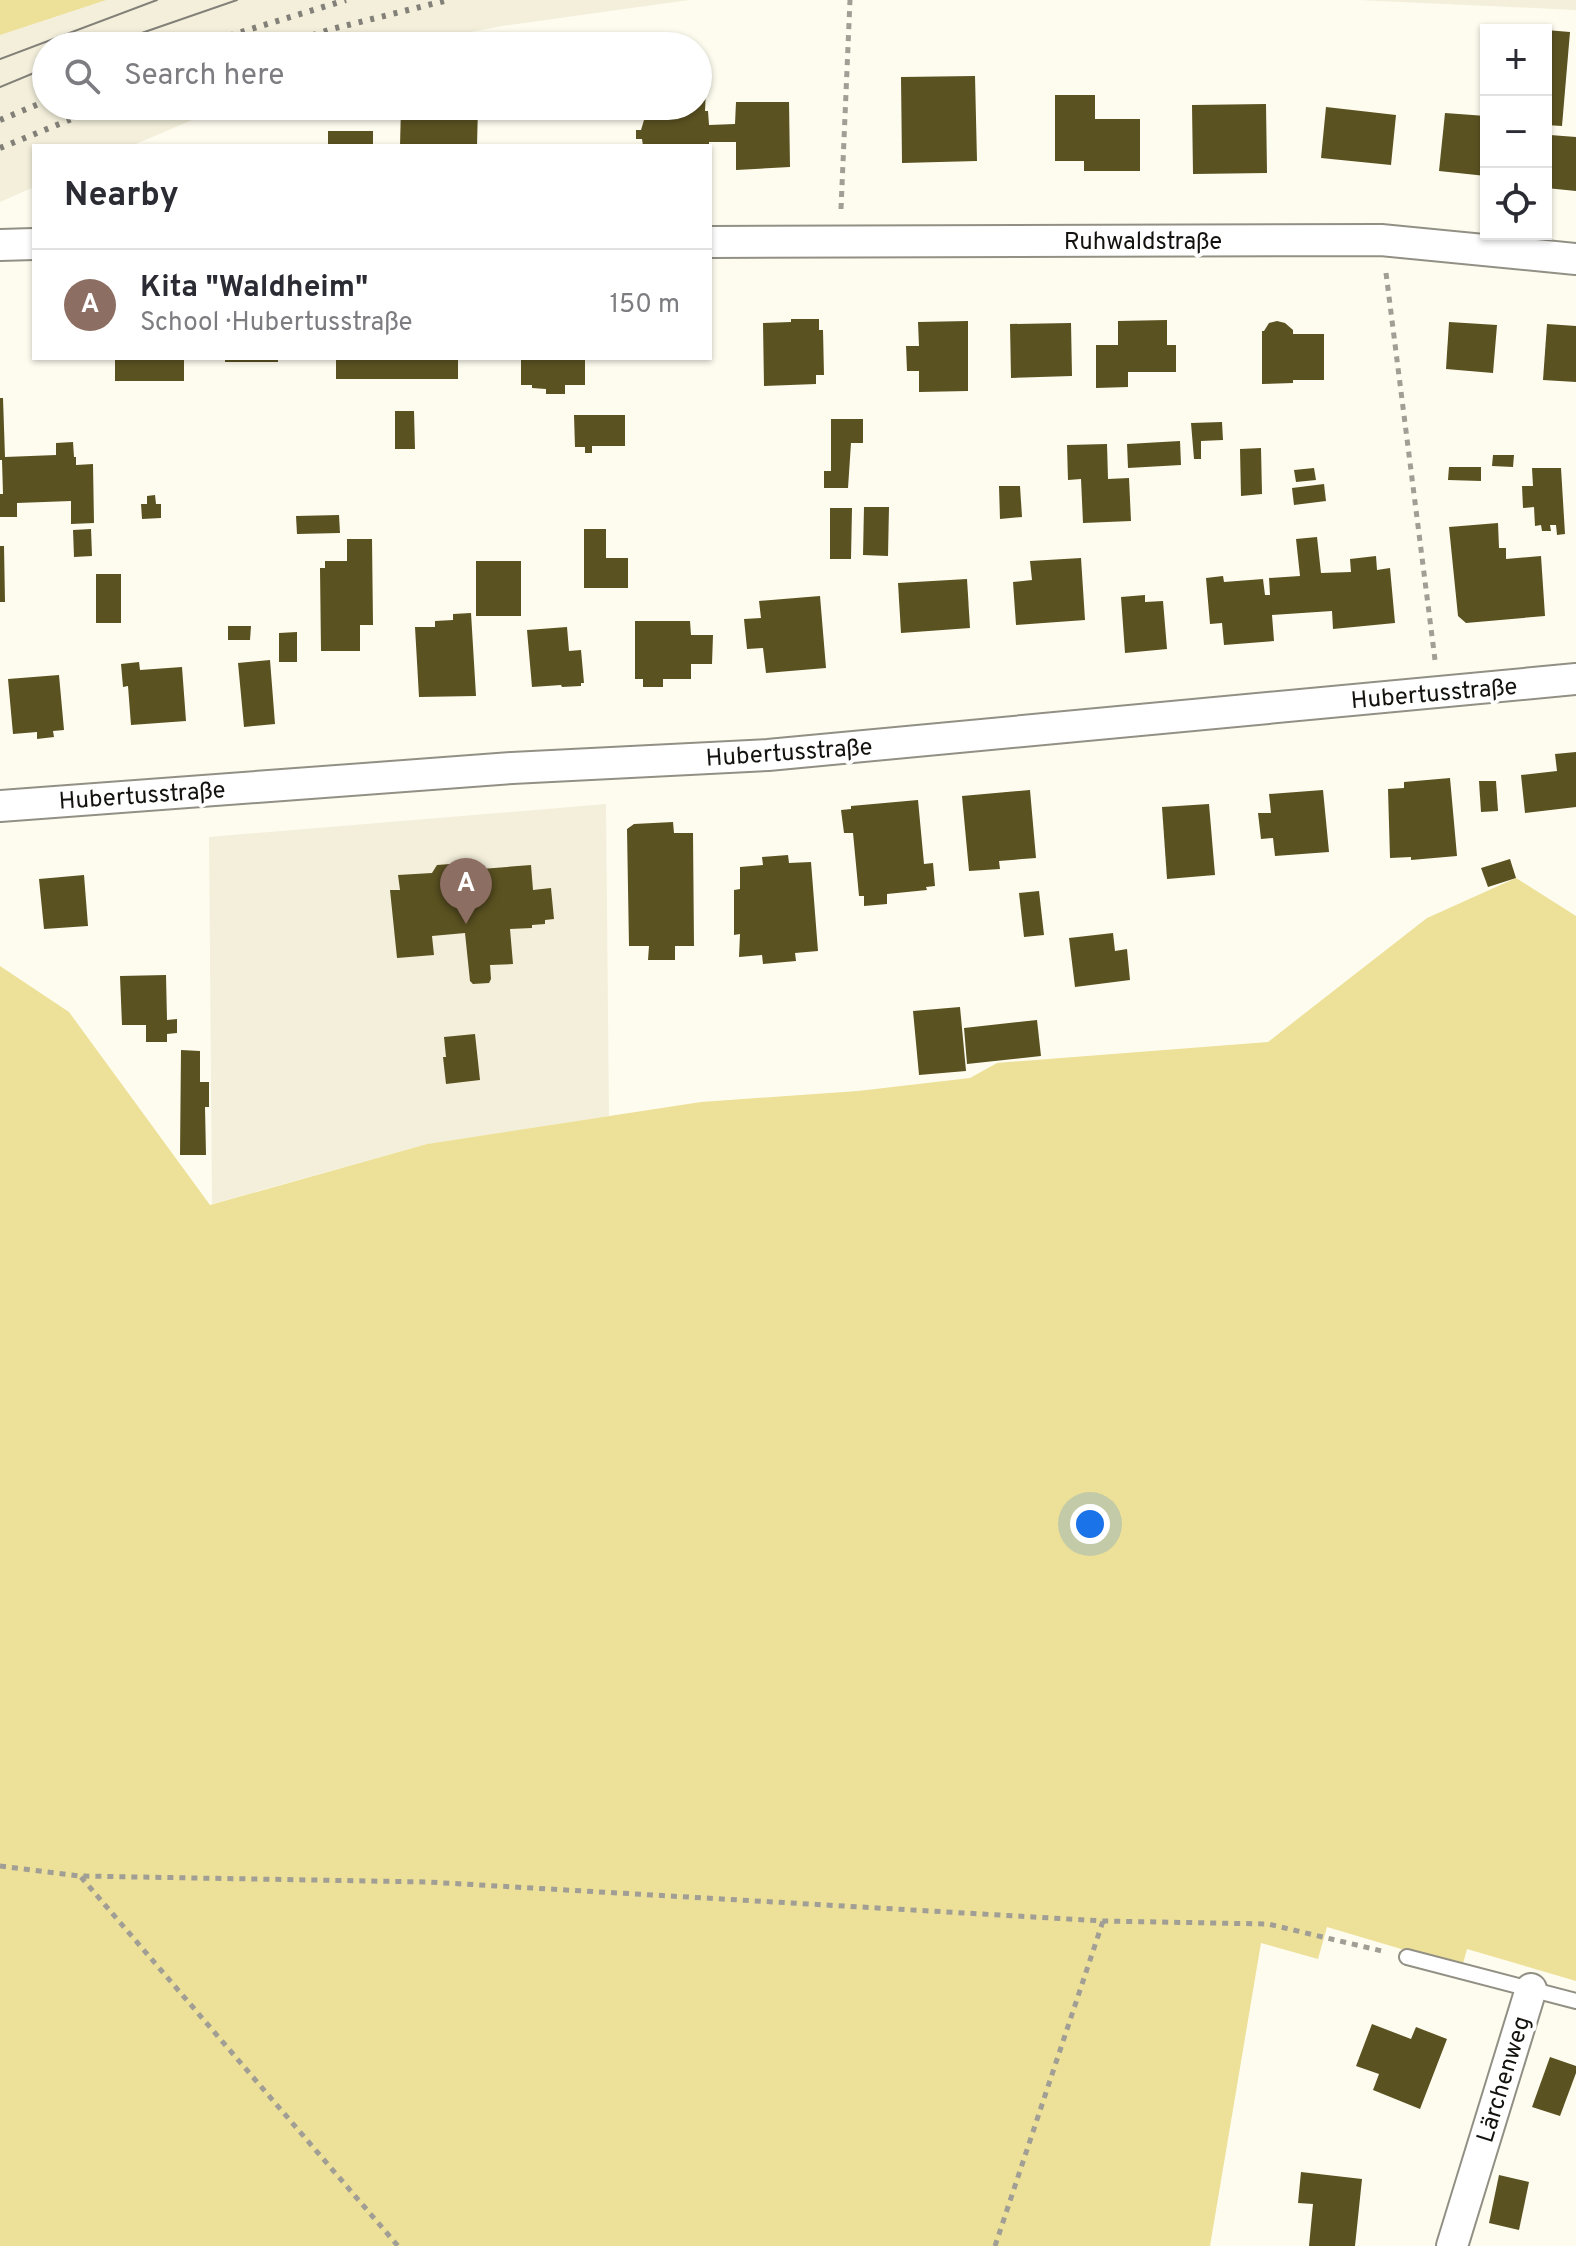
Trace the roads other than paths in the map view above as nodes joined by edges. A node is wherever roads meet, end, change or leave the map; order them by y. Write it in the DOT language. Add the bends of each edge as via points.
graph roads {
  1 [pos="712,242"];
  2 [pos="32,244"];
  3 [pos="0,245"];
  4 [pos="1576,259"];
  5 [pos="1576,679"];
  6 [pos="0,806"];
  7 [pos="1407,1957"];
  8 [pos="1531,1989"];
  9 [pos="1576,2001"];
  10 [pos="1452,2246"];
  1 -- 4 [label="street, Ruhwaldstraße" via="1381,240"];
  2 -- 3 [label="street"];
  5 -- 6 [label="street, Hubertusstraße" via="768,755"];
  7 -- 8 [label="lane, Lärchenweg"];
  8 -- 9 [label="lane"];
  8 -- 10 [label="street, Lärchenweg"];
}
